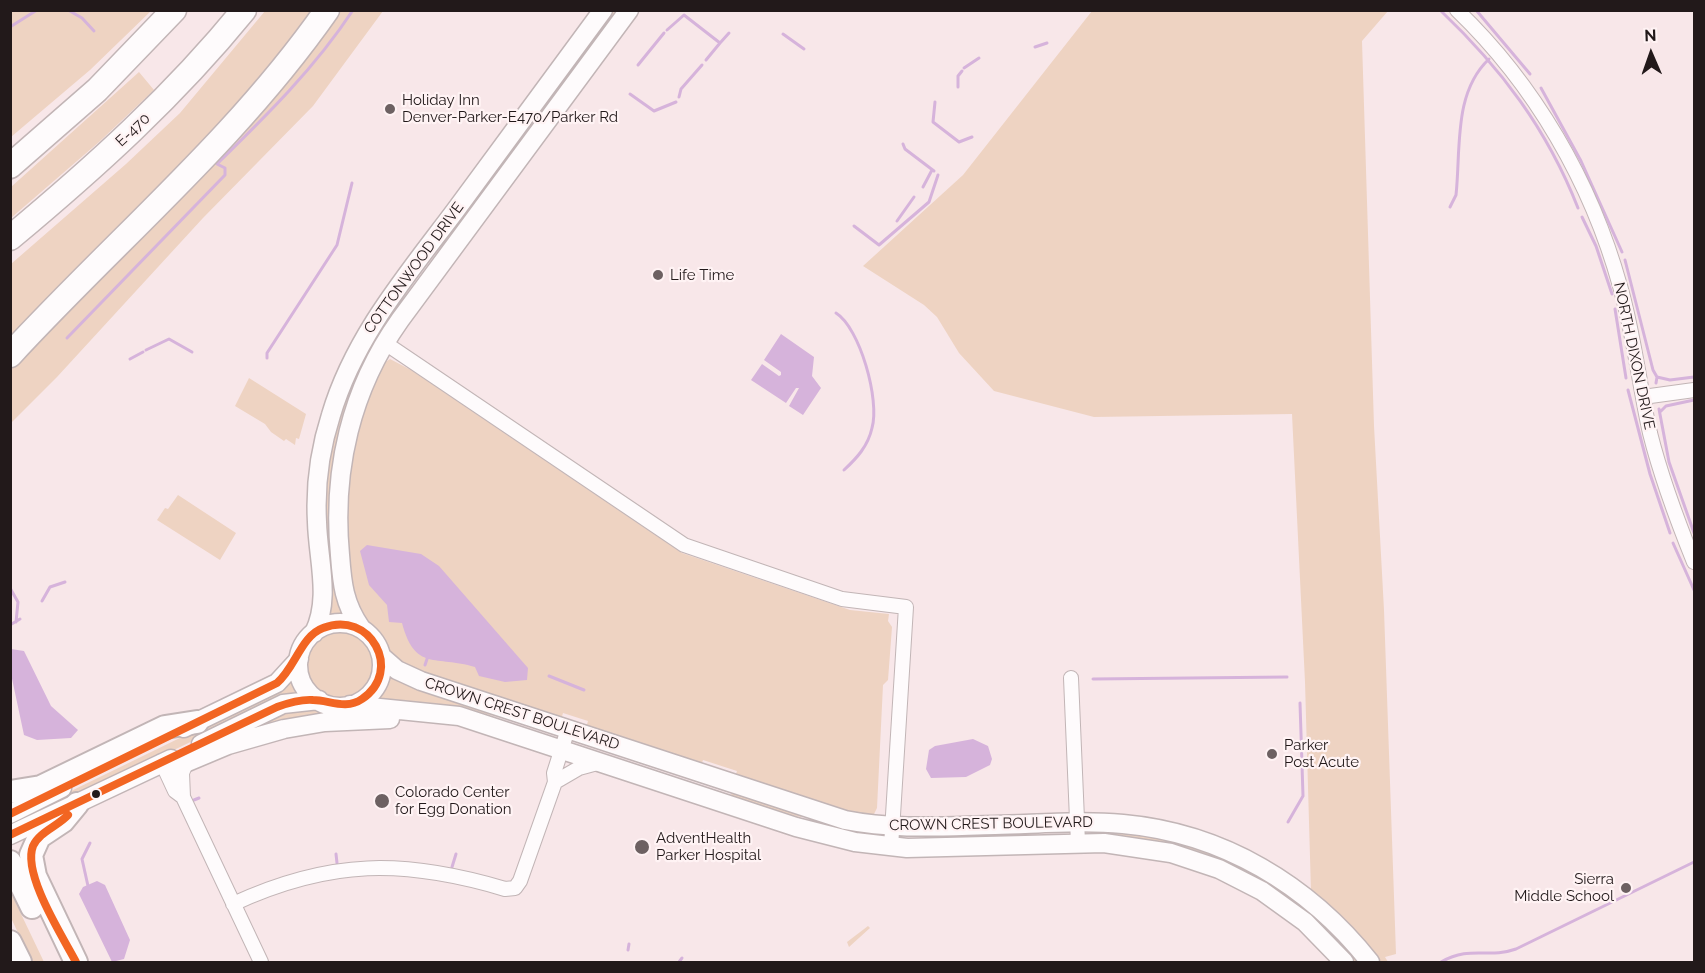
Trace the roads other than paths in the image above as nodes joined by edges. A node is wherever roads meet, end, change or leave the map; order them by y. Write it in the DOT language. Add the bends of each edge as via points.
graph roads {
  1 [pos="174,10"];
  2 [pos="244,10"];
  3 [pos="327,10"];
  4 [pos="603,10"];
  5 [pos="629,10"];
  6 [pos="1457,10"];
  7 [pos="10,166"];
  8 [pos="10,238"];
  9 [pos="385,343"];
  10 [pos="10,355"];
  11 [pos="1695,390"];
  12 [pos="1643,397"];
  13 [pos="1695,562"];
  14 [pos="361,628"];
  15 [pos="314,633"];
  16 [pos="381,656"];
  17 [pos="299,659"];
  18 [pos="1071,678"];
  19 [pos="319,700"];
  20 [pos="350,705"];
  21 [pos="197,722"];
  22 [pos="495,728"];
  23 [pos="568,729"];
  24 [pos="562,749"];
  25 [pos="187,761"];
  26 [pos="601,762"];
  27 [pos="162,763"];
  28 [pos="719,780"];
  29 [pos="555,782"];
  30 [pos="10,792"];
  31 [pos="183,797"];
  32 [pos="712,799"];
  33 [pos="77,804"];
  34 [pos="10,814"];
  35 [pos="1077,823"];
  36 [pos="891,827"];
  37 [pos="10,835"];
  38 [pos="1078,843"];
  39 [pos="891,847"];
  40 [pos="10,862"];
  41 [pos="233,904"];
  42 [pos="10,942"];
  43 [pos="20,963"];
  44 [pos="59,963"];
  45 [pos="76,963"];
  46 [pos="261,963"];
  47 [pos="1344,963"];
  48 [pos="1370,963"];
  1 -- 7 [label="highway" via="97,90"];
  2 -- 8 [label="highway, E-470" via="198,65 141,123"];
  3 -- 10 [label="highway" via="290,62 241,119"];
  4 -- 15 [label="main road, COTTONWOOD DRIVE" via="379,314 345,374 326,433 319,472 317,521 323,601"];
  5 -- 9 [label="main road, COTTONWOOD DRIVE"];
  6 -- 12 [label="street, NORTH DIXON DRIVE" via="1492,44 1519,79 1575,172 1617,274"];
  9 -- 14 [label="main road, COTTONWOOD DRIVE" via="357,400 338,485 343,589 350,612"];
  9 -- 36 [label="street" via="689,547 842,600 906,607"];
  11 -- 12 [label="street"];
  12 -- 13 [label="street, NORTH DIXON DRIVE" via="1664,483"];
  14 -- 15 [label="main road" via="337,623"];
  14 -- 16 [label="main road" via="373,638"];
  15 -- 17 [label="main road"];
  16 -- 20 [label="main road" via="382,672 376,686 366,698"];
  16 -- 23 [label="main road, CROWN CREST BOULEVARD" via="413,678"];
  17 -- 19 [label="main road" via="302,685"];
  17 -- 21 [label="main road" via="277,683"];
  18 -- 35 [label="street"];
  19 -- 20 [label="main road"];
  19 -- 27 [label="main road, CROWN CREST BOULEVARD" via="277,707"];
  20 -- 22 [label="main road, CROWN CREST BOULEVARD" via="453,715"];
  21 -- 30 [label="highway" via="165,727 41,787"];
  21 -- 34 [label="main road"];
  22 -- 24 [label="main road, CROWN CREST BOULEVARD"];
  22 -- 25 [label="main road, CROWN CREST BOULEVARD" via="410,719 329,722 253,737"];
  23 -- 24 [label="street"];
  23 -- 28 [label="main road, CROWN CREST BOULEVARD"];
  24 -- 26 [label="main road, CROWN CREST BOULEVARD"];
  24 -- 29 [label="street"];
  25 -- 27 [label="main road, CROWN CREST BOULEVARD" via="178,766"];
  25 -- 31 [label="street" via="182,774"];
  26 -- 29 [label="street" via="579,768"];
  26 -- 32 [label="main road, CROWN CREST BOULEVARD"];
  27 -- 31 [label="street"];
  27 -- 33 [label="main road, CROWN CREST BOULEVARD"];
  28 -- 32 [label="street"];
  28 -- 36 [label="main road, CROWN CREST BOULEVARD" via="834,817"];
  29 -- 41 [label="street" via="520,881 511,890 438,871 371,868 302,878"];
  31 -- 41 [label="street"];
  32 -- 39 [label="main road, CROWN CREST BOULEVARD" via="822,835"];
  33 -- 37 [label="main road, CROWN CREST BOULEVARD"];
  33 -- 45 [label="highway" via="63,821 39,837 30,855 34,876"];
  35 -- 36 [label="main road, CROWN CREST BOULEVARD"];
  35 -- 38 [label="street"];
  35 -- 48 [label="main road, CROWN CREST BOULEVARD" via="1150,828 1243,857 1311,901"];
  36 -- 39 [label="street"];
  38 -- 39 [label="main road, CROWN CREST BOULEVARD"];
  38 -- 47 [label="main road, CROWN CREST BOULEVARD" via="1146,847 1227,873 1292,911"];
  40 -- 44 [label="highway"];
  41 -- 46 [label="street"];
  42 -- 43 [label="highway"];
}
